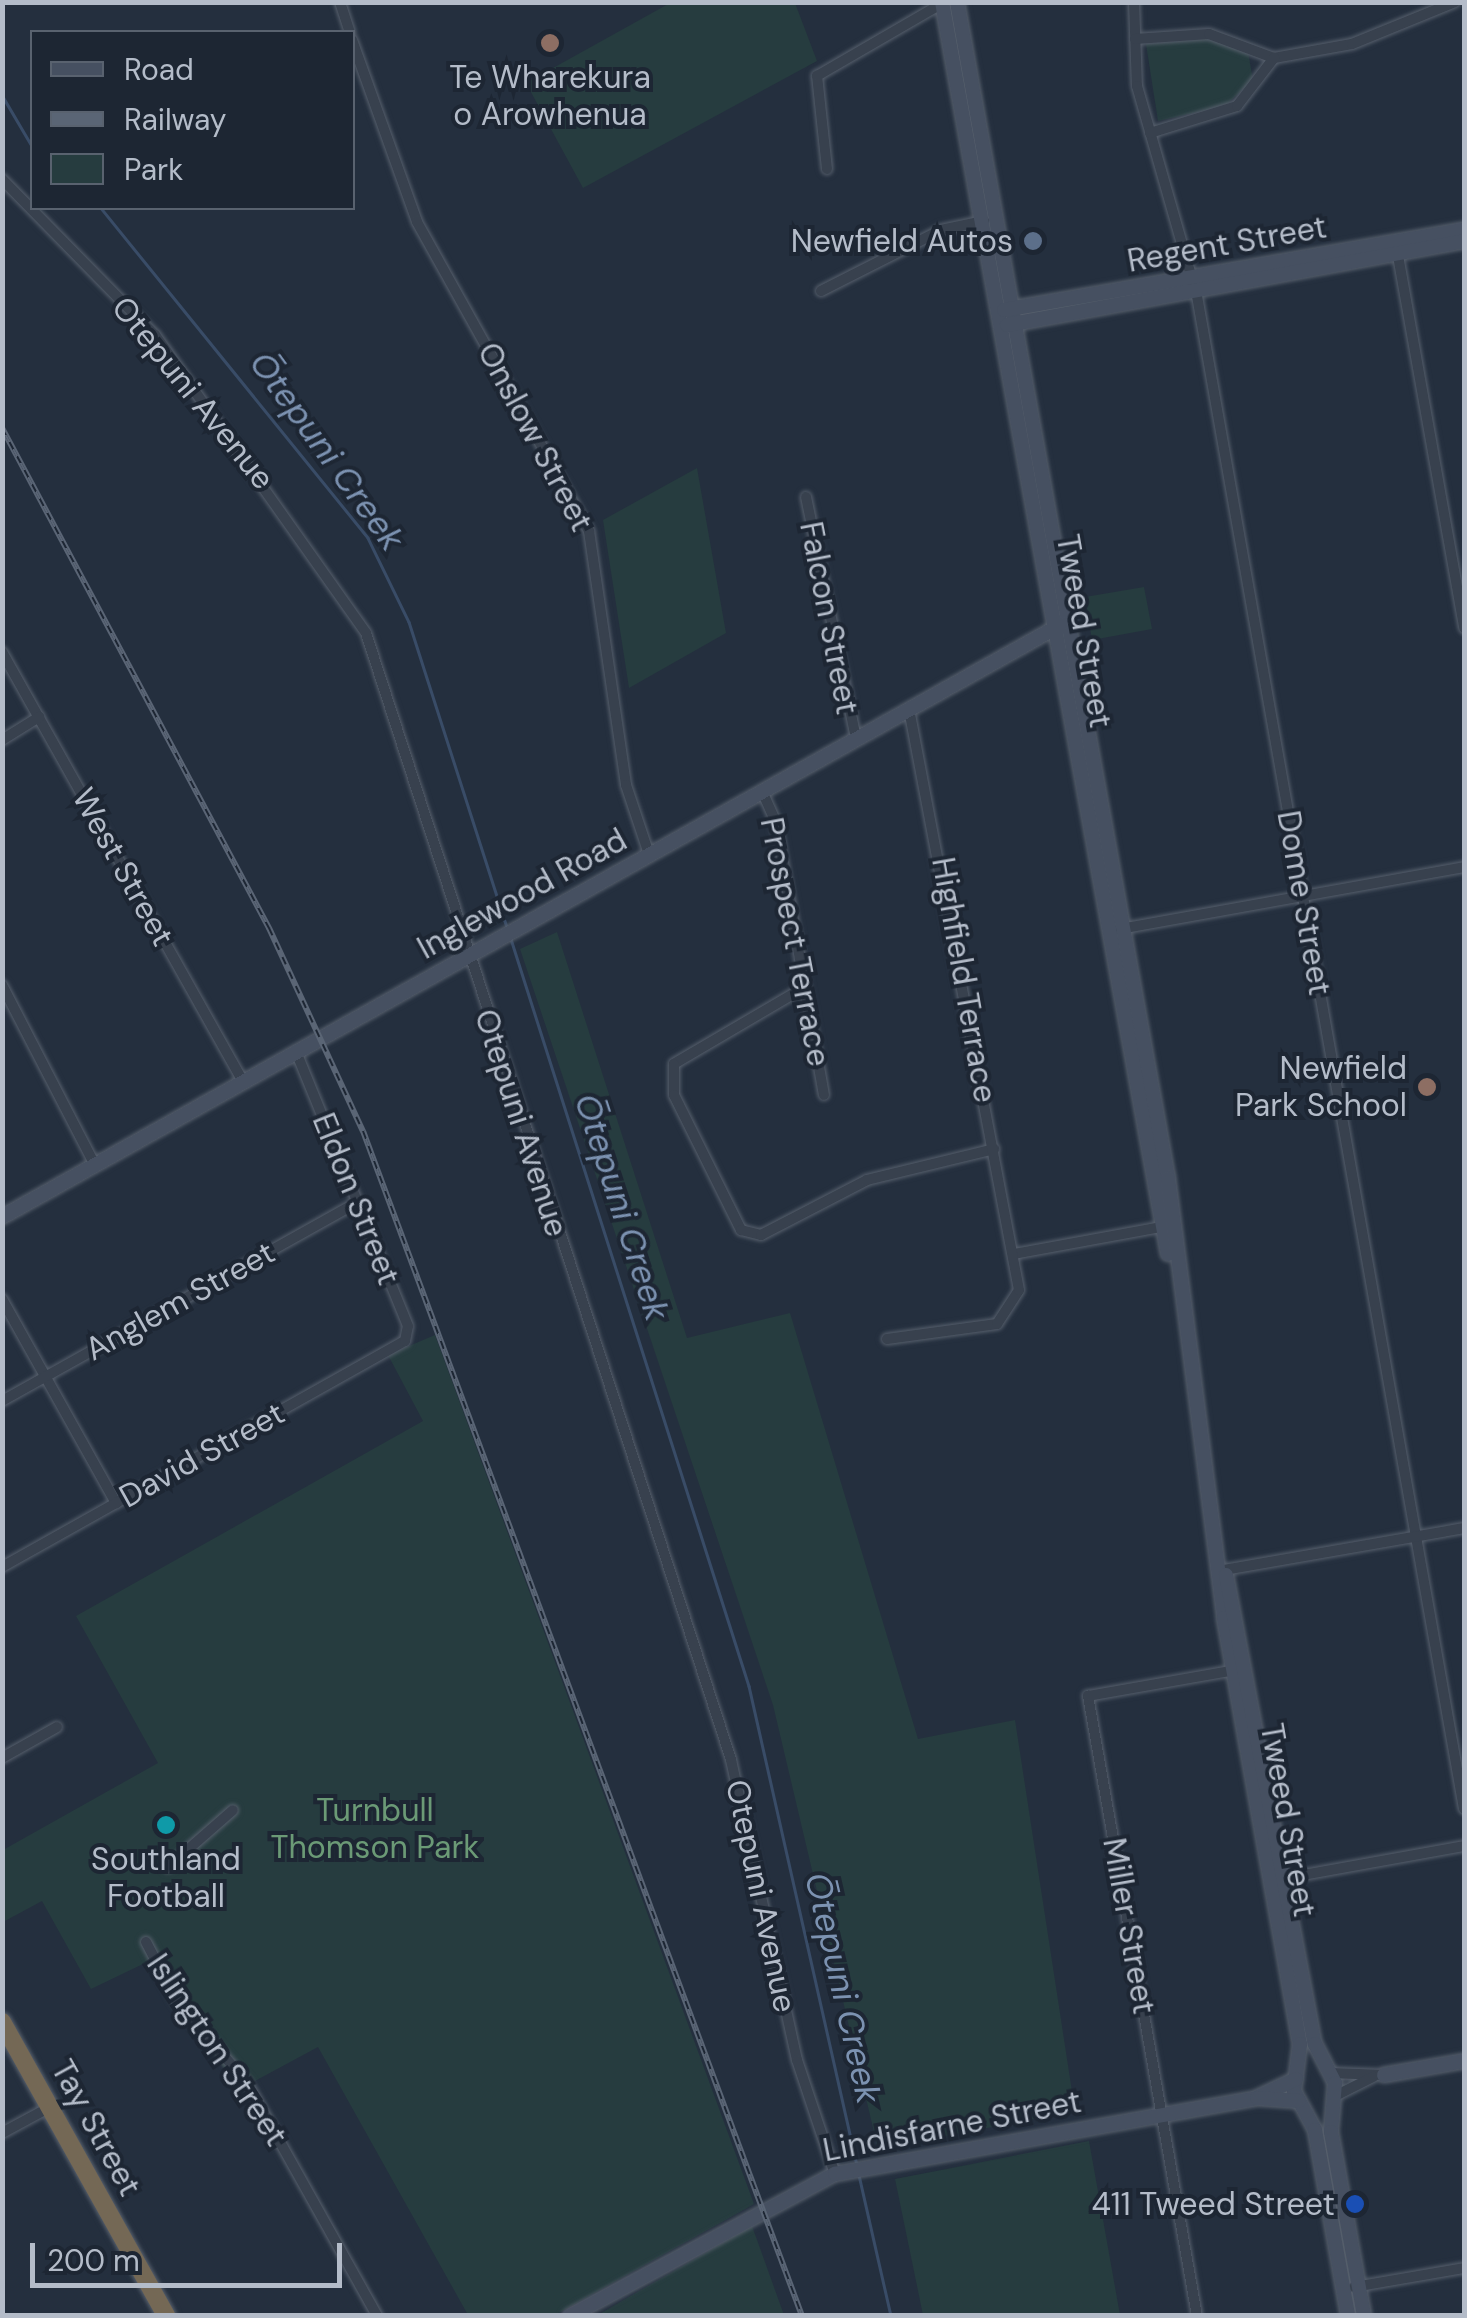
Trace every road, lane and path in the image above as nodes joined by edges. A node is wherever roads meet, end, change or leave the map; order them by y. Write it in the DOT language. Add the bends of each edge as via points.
graph roads {
  1 [pos="340,2"];
  2 [pos="957,2"];
  3 [pos="1134,2"];
  4 [pos="1455,2"];
  5 [pos="942,3"];
  6 [pos="349,30"];
  7 [pos="1135,39"];
  8 [pos="355,48"];
  9 [pos="1274,58"];
  10 [pos="1150,133"];
  11 [pos="826,169"];
  12 [pos="2,179"];
  13 [pos="30,208"];
  14 [pos="32,210"];
  15 [pos="997,218"];
  16 [pos="980,222"];
  17 [pos="1464,230"];
  18 [pos="1464,241"];
  19 [pos="1397,248"];
  20 [pos="1192,284"];
  21 [pos="821,291"];
  22 [pos="1007,317"];
  23 [pos="806,497"];
  24 [pos="1062,624"];
  25 [pos="1464,628"];
  26 [pos="2,652"];
  27 [pos="910,709"];
  28 [pos="39,717"];
  29 [pos="856,738"];
  30 [pos="2,740"];
  31 [pos="762,791"];
  32 [pos="650,854"];
  33 [pos="1464,867"];
  34 [pos="1303,896"];
  35 [pos="1116,930"];
  36 [pos="466,957"];
  37 [pos="2,985"];
  38 [pos="804,987"];
  39 [pos="296,1052"];
  40 [pos="243,1082"];
  41 [pos="824,1094"];
  42 [pos="994,1149"];
  43 [pos="95,1165"];
  44 [pos="358,1203"];
  45 [pos="2,1216"];
  46 [pos="1168,1225"];
  47 [pos="1014,1254"];
  48 [pos="2,1299"];
  49 [pos="888,1340"];
  50 [pos="401,1344"];
  51 [pos="46,1376"];
  52 [pos="2,1400"];
  53 [pos="116,1503"];
  54 [pos="1464,1528"];
  55 [pos="1416,1536"];
  56 [pos="2,1566"];
  57 [pos="1224,1570"];
  58 [pos="1241,1669"];
  59 [pos="56,1728"];
  60 [pos="2,1758"];
  61 [pos="1464,1808"];
  62 [pos="233,1810"];
  63 [pos="1464,1846"];
  64 [pos="168,1867"];
  65 [pos="1278,1880"];
  66 [pos="146,1942"];
  67 [pos="2,2022"];
  68 [pos="1464,2060"];
  69 [pos="1328,2072"];
  70 [pos="1379,2076"];
  71 [pos="1296,2079"];
  72 [pos="1257,2098"];
  73 [pos="1332,2098"];
  74 [pos="1300,2102"];
  75 [pos="50,2106"];
  76 [pos="1162,2114"];
  77 [pos="2,2133"];
  78 [pos="835,2174"];
  79 [pos="1464,2268"];
  80 [pos="1351,2287"];
  81 [pos="166,2316"];
  82 [pos="377,2316"];
  83 [pos="570,2316"];
  84 [pos="1197,2316"];
  85 [pos="1348,2316"];
  86 [pos="1364,2316"];
  1 -- 6 [label="street"];
  2 -- 15 [label="main road, Tweed Street"];
  3 -- 7 [label="street, Dome Street"];
  4 -- 9 [label="street" via="1352,44"];
  5 -- 11 [label="street" via="817,76"];
  5 -- 16 [label="main road, Tweed Street"];
  7 -- 9 [label="street" via="1209,34"];
  7 -- 10 [label="street, Dome Street"];
  8 -- 32 [label="street, Onslow Street" via="418,222 589,531 626,785"];
  9 -- 10 [label="street" via="1237,106"];
  10 -- 20 [label="street, Dome Street"];
  12 -- 13 [label="street, Otepuni Avenue"];
  14 -- 36 [label="street, Otepuni Avenue" via="155,336 302,531 366,633"];
  15 -- 16 [label="street"];
  15 -- 22 [label="main road, Tweed Street"];
  16 -- 21 [label="street" via="941,230"];
  16 -- 22 [label="main road, Tweed Street"];
  17 -- 19 [label="main road, Regent Street"];
  18 -- 19 [label="main road, Regent Street"];
  19 -- 20 [label="main road, Regent Street"];
  19 -- 25 [label="street"];
  20 -- 22 [label="main road, Regent Street"];
  20 -- 34 [label="street, Dome Street"];
  22 -- 24 [label="main road, Tweed Street"];
  23 -- 29 [label="street, Falcon Street"];
  24 -- 27 [label="main road, Inglewood Road"];
  24 -- 35 [label="main road, Tweed Street"];
  26 -- 28 [label="street, West Street"];
  27 -- 29 [label="main road, Inglewood Road"];
  27 -- 42 [label="street, Highfield Terrace"];
  28 -- 30 [label="street"];
  28 -- 40 [label="street, West Street"];
  29 -- 31 [label="main road, Inglewood Road"];
  31 -- 32 [label="main road, Inglewood Road"];
  31 -- 38 [label="street, Prospect Terrace"];
  32 -- 36 [label="main road, Inglewood Road"];
  33 -- 34 [label="street"];
  34 -- 35 [label="street"];
  34 -- 55 [label="street, Dome Street"];
  35 -- 46 [label="main road, Tweed Street"];
  36 -- 39 [label="main road, Inglewood Road"];
  36 -- 78 [label="street, Otepuni Avenue" via="731,1760 798,2060"];
  37 -- 43 [label="street"];
  38 -- 41 [label="street, Prospect Terrace"];
  38 -- 42 [label="street" via="674,1064 674,1095 740,1230 761,1235 866,1180"];
  39 -- 40 [label="main road, Inglewood Road"];
  39 -- 44 [label="street, Eldon Street"];
  40 -- 43 [label="main road, Inglewood Road"];
  42 -- 47 [label="street, Highfield Terrace"];
  43 -- 45 [label="main road, Inglewood Road"];
  44 -- 50 [label="street, Eldon Street" via="408,1326"];
  44 -- 51 [label="street, Anglem Street"];
  46 -- 47 [label="street"];
  46 -- 57 [label="main road, Tweed Street"];
  47 -- 49 [label="street, Highfield Terrace" via="1018,1302 1006,1319"];
  48 -- 51 [label="street"];
  50 -- 53 [label="street, David Street"];
  51 -- 52 [label="street, Anglem Street"];
  51 -- 53 [label="street"];
  53 -- 56 [label="street, David Street"];
  54 -- 55 [label="street"];
  55 -- 57 [label="street"];
  55 -- 61 [label="street, Dome Street"];
  57 -- 58 [label="main road, Tweed Street"];
  58 -- 65 [label="main road, Tweed Street"];
  58 -- 76 [label="street, Miller Street" via="1088,1696"];
  59 -- 60 [label="street"];
  62 -- 64 [label="street"];
  63 -- 65 [label="street"];
  65 -- 69 [label="main road, Tweed Street"];
  65 -- 71 [label="main road, Tweed Street" via="1300,2044"];
  66 -- 82 [label="street, Islington Street" via="176,2001 238,2068"];
  67 -- 75 [label="highway, Tay Street"];
  68 -- 70 [label="main road"];
  69 -- 70 [label="street"];
  69 -- 71 [label="main road" via="1309,2068"];
  69 -- 73 [label="main road"];
  70 -- 73 [label="street"];
  71 -- 72 [label="main road, Lindisfarne Street"];
  71 -- 74 [label="main road"];
  72 -- 74 [label="main road, Lindisfarne Street"];
  72 -- 76 [label="main road, Lindisfarne Street"];
  73 -- 74 [label="main road" via="1317,2108"];
  73 -- 80 [label="main road"];
  74 -- 80 [label="main road" via="1315,2130"];
  75 -- 77 [label="street"];
  75 -- 81 [label="highway, Tay Street"];
  76 -- 78 [label="main road, Lindisfarne Street"];
  76 -- 84 [label="street, Miller Street"];
  78 -- 83 [label="main road, Lindisfarne Street"];
  79 -- 80 [label="street"];
  80 -- 85 [label="main road"];
  80 -- 86 [label="main road"];
}
